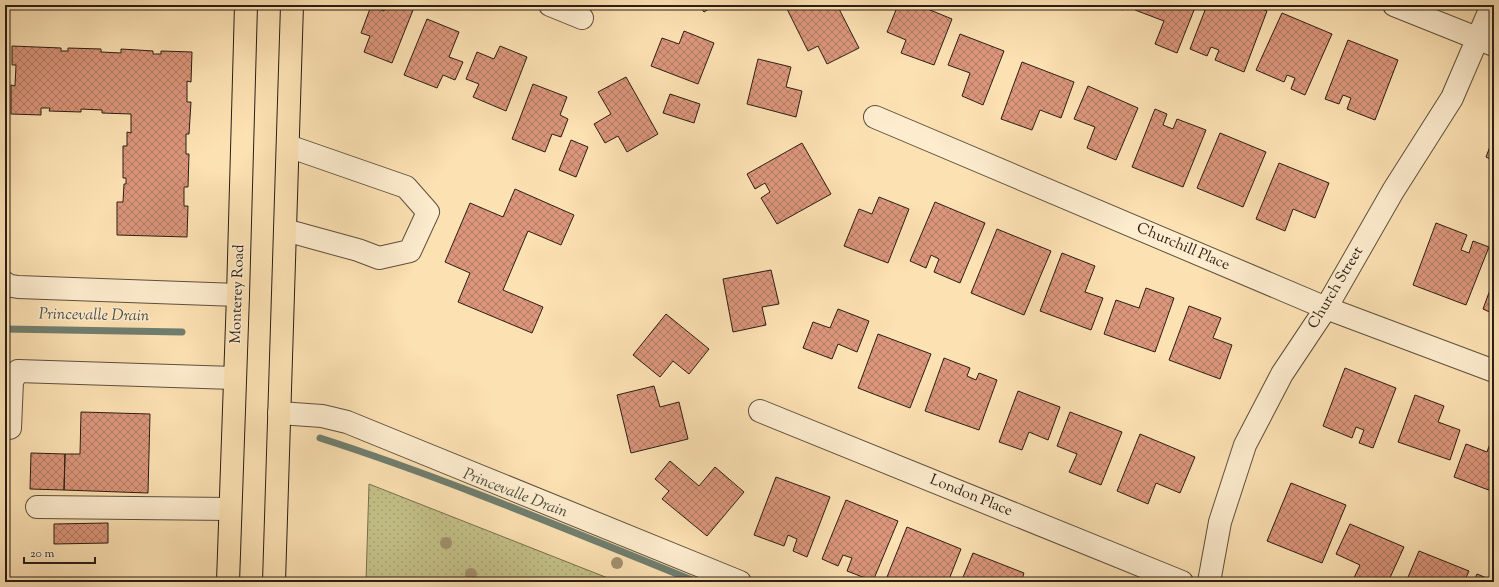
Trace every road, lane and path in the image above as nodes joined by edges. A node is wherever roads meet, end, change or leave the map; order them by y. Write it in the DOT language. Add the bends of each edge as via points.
graph roads {
  1 [pos="246,5"];
  2 [pos="292,5"];
  3 [pos="550,5"];
  4 [pos="1394,5"];
  5 [pos="1492,5"];
  6 [pos="582,18"];
  7 [pos="1486,42"];
  8 [pos="875,117"];
  9 [pos="288,146"];
  10 [pos="285,230"];
  11 [pos="5,283"];
  12 [pos="238,295"];
  13 [pos="1326,308"];
  14 [pos="1494,371"];
  15 [pos="234,378"];
  16 [pos="760,411"];
  17 [pos="279,413"];
  18 [pos="10,428"];
  19 [pos="37,507"];
  20 [pos="230,509"];
  21 [pos="228,582"];
  22 [pos="274,582"];
  23 [pos="740,582"];
  24 [pos="1182,582"];
  25 [pos="1209,582"];
  1 -- 12 [label="main road, Monterey Road"];
  2 -- 9 [label="main road"];
  3 -- 6 [label="street"];
  4 -- 7 [label="street"];
  5 -- 7 [label="street, Church Street"];
  7 -- 13 [label="street, Church Street" via="1393,191"];
  8 -- 13 [label="street, Churchill Place"];
  9 -- 10 [label="main road"];
  9 -- 10 [label="street" via="406,187 428,212 410,251 378,258"];
  10 -- 17 [label="main road"];
  11 -- 12 [label="street" via="18,287"];
  12 -- 15 [label="main road, Monterey Road"];
  13 -- 14 [label="street, Churchill Place"];
  13 -- 25 [label="street, Church Street" via="1282,374 1245,445 1220,522"];
  15 -- 18 [label="street" via="18,371 12,381"];
  15 -- 20 [label="main road, Monterey Road"];
  16 -- 24 [label="street, London Place"];
  17 -- 22 [label="main road"];
  17 -- 23 [label="street" via="322,416 347,422"];
  19 -- 20 [label="street"];
  20 -- 21 [label="main road, Monterey Road"];
}
